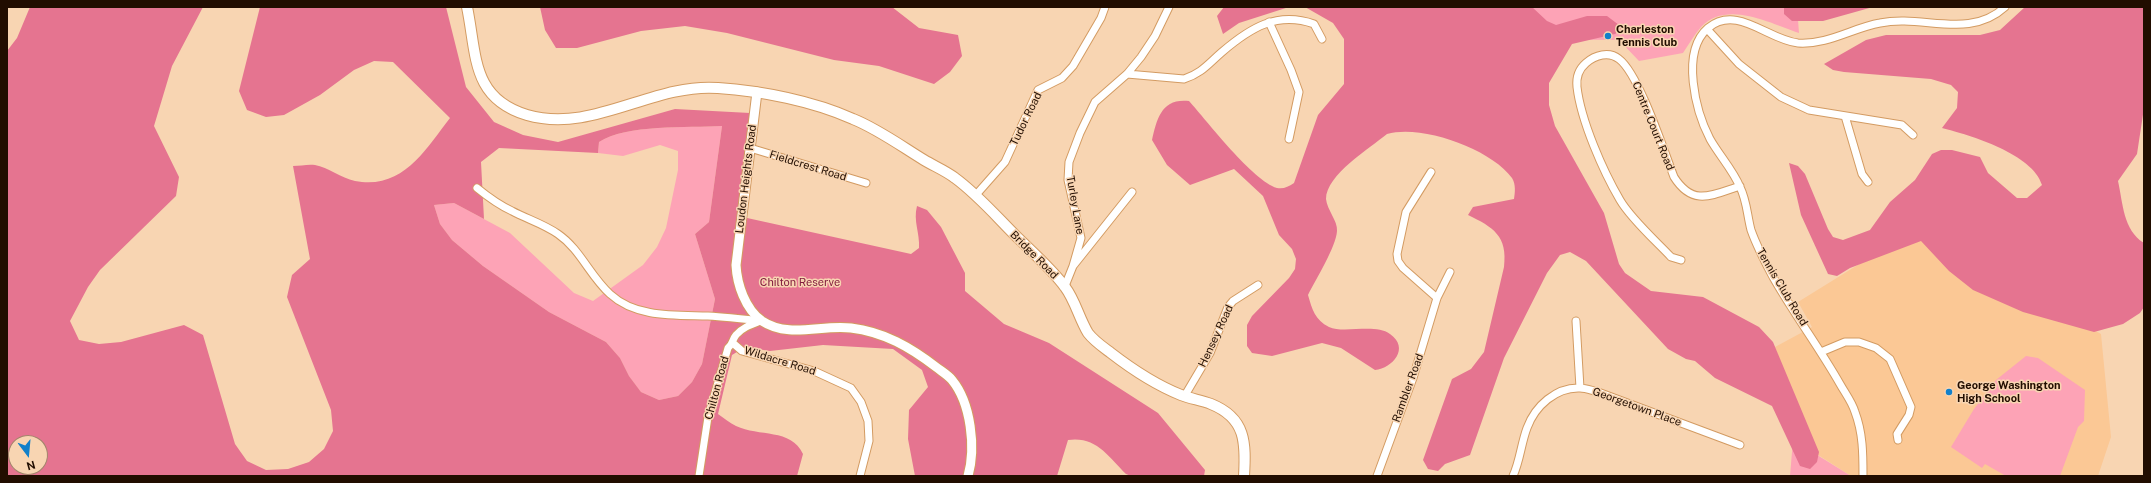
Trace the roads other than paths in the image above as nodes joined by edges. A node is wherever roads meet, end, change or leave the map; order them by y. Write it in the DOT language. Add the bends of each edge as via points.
graph roads {
  1 [pos="468,7"];
  2 [pos="1105,7"];
  3 [pos="1169,7"];
  4 [pos="2005,7"];
  5 [pos="1269,22"];
  6 [pos="1707,29"];
  7 [pos="1322,39"];
  8 [pos="1127,74"];
  9 [pos="757,92"];
  10 [pos="1845,116"];
  11 [pos="1913,134"];
  12 [pos="1289,139"];
  13 [pos="750,148"];
  14 [pos="1431,172"];
  15 [pos="1868,182"];
  16 [pos="866,183"];
  17 [pos="1740,186"];
  18 [pos="476,188"];
  19 [pos="1132,192"];
  20 [pos="975,196"];
  21 [pos="1681,260"];
  22 [pos="1073,266"];
  23 [pos="1450,272"];
  24 [pos="1258,285"];
  25 [pos="1065,286"];
  26 [pos="1437,298"];
  27 [pos="762,321"];
  28 [pos="1576,321"];
  29 [pos="734,344"];
  30 [pos="1821,352"];
  31 [pos="1580,388"];
  32 [pos="1184,397"];
  33 [pos="1898,440"];
  34 [pos="1740,445"];
  35 [pos="700,475"];
  36 [pos="860,476"];
  37 [pos="968,476"];
  38 [pos="1244,476"];
  39 [pos="1376,476"];
  40 [pos="1514,476"];
  41 [pos="1863,476"];
  1 -- 9 [label="main road" via="481,79 496,101 526,115 551,119 592,117 650,97 693,88 710,87"];
  2 -- 20 [label="street, Tudor Road" via="1073,66 1062,78 1038,90 1005,162"];
  3 -- 8 [label="street, Turley Lane" via="1154,36"];
  4 -- 6 [label="street" via="1983,20 1963,25 1910,19 1879,23 1833,39 1799,43 1779,39 1746,22 1728,19 1717,22"];
  5 -- 7 [label="street" via="1303,20 1314,24"];
  5 -- 8 [label="street" via="1236,41 1193,76 1184,78"];
  5 -- 12 [label="street" via="1299,92"];
  6 -- 10 [label="street" via="1739,64 1781,97 1809,110"];
  6 -- 17 [label="street, Tennis Club Road" via="1700,37 1694,54 1694,83 1699,114 1710,138"];
  8 -- 22 [label="street, Turley Lane" via="1095,102 1069,162 1068,180 1081,238"];
  9 -- 13 [label="street, Loudon Heights Road"];
  9 -- 20 [label="main road, Bridge Road" via="854,119 955,178"];
  10 -- 11 [label="street" via="1902,125"];
  10 -- 15 [label="street" via="1862,174"];
  13 -- 16 [label="street, Fieldcrest Road"];
  13 -- 27 [label="street, Loudon Heights Road" via="736,275 747,303"];
  14 -- 26 [label="street" via="1406,212 1397,254 1403,268"];
  17 -- 21 [label="street, Centre Court Road" via="1705,198 1695,197 1674,177 1636,82 1619,59 1609,54 1598,56 1590,59 1582,67 1577,78 1577,88 1590,137 1621,201 1671,257"];
  17 -- 30 [label="street, Tennis Club Road" via="1759,250"];
  18 -- 27 [label="street" via="513,212 538,222 559,235 572,247 600,284 623,304 667,316"];
  19 -- 22 [label="street"];
  20 -- 25 [label="main road, Bridge Road"];
  22 -- 25 [label="street"];
  23 -- 26 [label="street, Rambler Road"];
  24 -- 32 [label="street, Hensey Road" via="1233,300 1228,307 1210,353"];
  25 -- 32 [label="main road, Bridge Road" via="1089,334 1099,345 1157,385"];
  26 -- 39 [label="street, Rambler Road" via="1413,378"];
  27 -- 29 [label="street, Chilton Road" via="735,336"];
  27 -- 37 [label="street" via="800,331 849,328 866,330 907,346 928,361 952,380 966,407 972,437"];
  28 -- 31 [label="street"];
  29 -- 35 [label="street, Chilton Road" via="728,348 708,417"];
  29 -- 36 [label="street, Wildacre Road" via="742,351 814,371 850,388 861,402 868,421 869,441"];
  30 -- 33 [label="street" via="1845,342 1859,342 1876,348 1890,359 1911,407 1909,415 1896,434"];
  30 -- 41 [label="street, Tennis Club Road" via="1855,411 1862,436"];
  31 -- 34 [label="street, Georgetown Place" via="1598,392"];
  31 -- 40 [label="street, Georgetown Place" via="1547,399 1534,411 1526,429"];
  32 -- 38 [label="main road, Bridge Road" via="1210,404 1232,417 1242,433 1245,447"];
}
